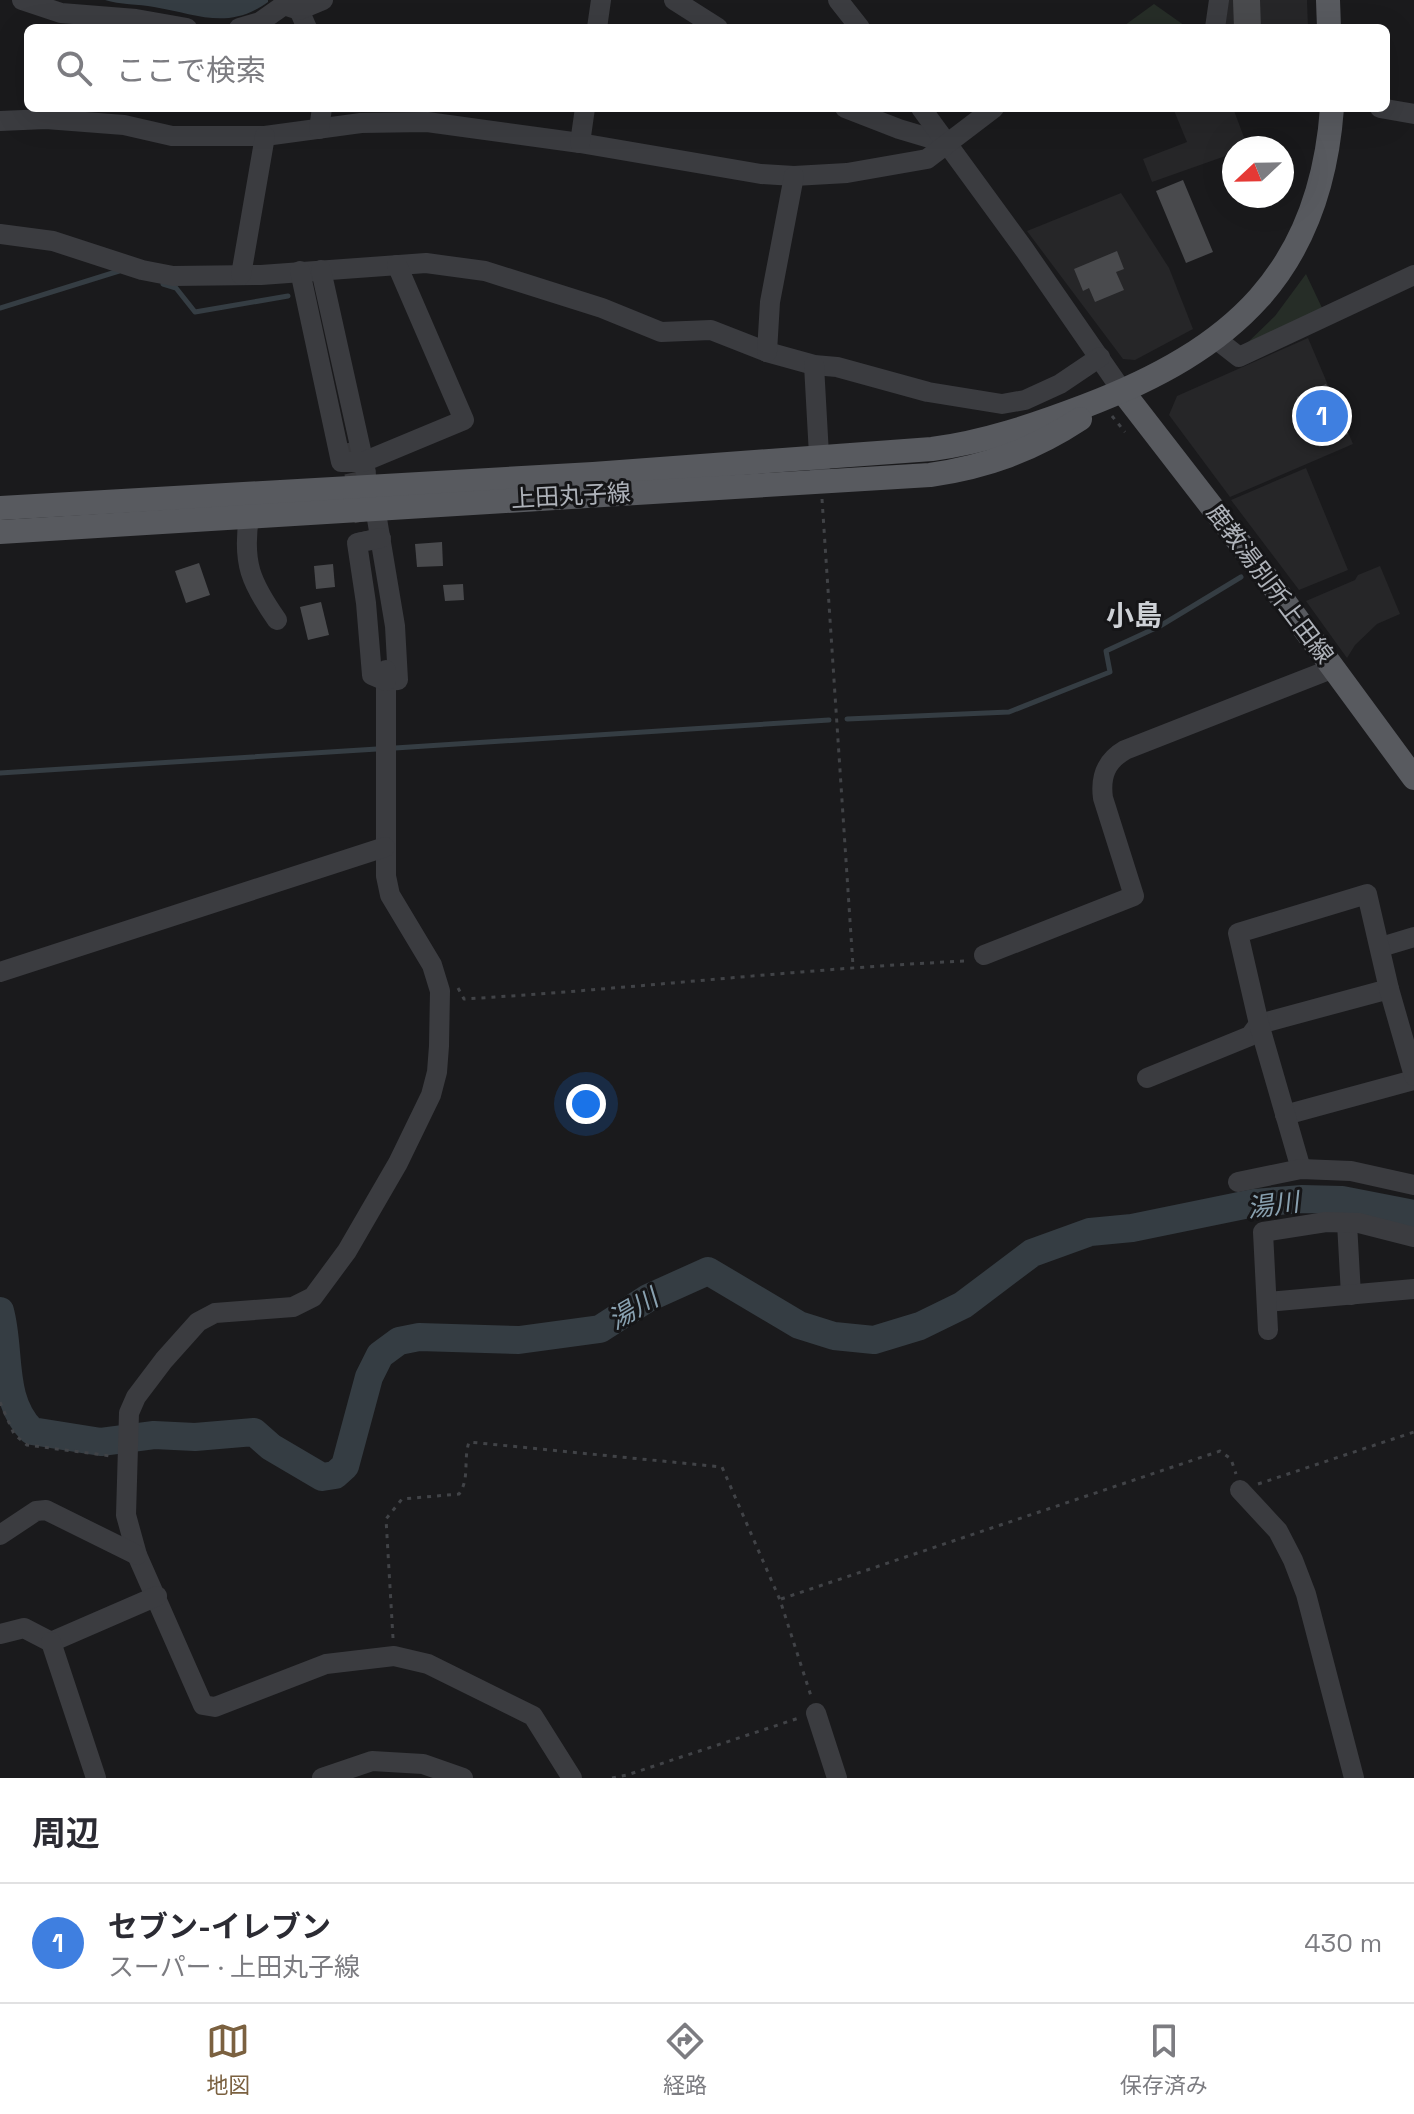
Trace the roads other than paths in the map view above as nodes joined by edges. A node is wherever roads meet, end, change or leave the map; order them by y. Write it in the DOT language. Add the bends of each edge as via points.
graph roads {
  1 [pos="22,0"];
  2 [pos="323,0"];
  3 [pos="601,0"];
  4 [pos="674,0"];
  5 [pos="838,0"];
  6 [pos="1219,0"];
  7 [pos="1328,0"];
  8 [pos="303,19"];
  9 [pos="164,24"];
  10 [pos="253,24"];
  11 [pos="598,24"];
  12 [pos="712,24"];
  13 [pos="857,24"];
  14 [pos="1216,24"];
  15 [pos="1329,24"];
  16 [pos="1390,110"];
  17 [pos="321,112"];
  18 [pos="584,112"];
  19 [pos="855,112"];
  20 [pos="924,112"];
  21 [pos="989,112"];
  22 [pos="1332,112"];
  23 [pos="1414,114"];
  24 [pos="0,121"];
  25 [pos="319,129"];
  26 [pos="265,136"];
  27 [pos="580,143"];
  28 [pos="946,143"];
  29 [pos="794,176"];
  30 [pos="0,234"];
  31 [pos="397,265"];
  32 [pos="310,271"];
  33 [pos="241,275"];
  34 [pos="1414,275"];
  35 [pos="1216,339"];
  36 [pos="767,352"];
  37 [pos="1100,357"];
  38 [pos="814,365"];
  39 [pos="1123,392"];
  40 [pos="348,443"];
  41 [pos="819,456"];
  42 [pos="363,462"];
  43 [pos="821,481"];
  44 [pos="372,497"];
  45 [pos="0,508"];
  46 [pos="249,517"];
  47 [pos="0,532"];
  48 [pos="277,620"];
  49 [pos="1334,668"];
  50 [pos="1414,778"];
  51 [pos="385,847"];
  52 [pos="1414,937"];
  53 [pos="1381,947"];
  54 [pos="984,955"];
  55 [pos="0,972"];
  56 [pos="1389,989"];
  57 [pos="1259,1024"];
  58 [pos="1147,1078"];
  59 [pos="1414,1078"];
  60 [pos="1285,1115"];
  61 [pos="1301,1169"];
  62 [pos="1238,1182"];
  63 [pos="1414,1185"];
  64 [pos="1347,1223"];
  65 [pos="1414,1237"];
  66 [pos="1414,1289"];
  67 [pos="1351,1295"];
  68 [pos="1267,1302"];
  69 [pos="1268,1330"];
  70 [pos="1240,1490"];
  71 [pos="0,1535"];
  72 [pos="137,1555"];
  73 [pos="157,1596"];
  74 [pos="0,1634"];
  75 [pos="51,1642"];
  76 [pos="816,1713"];
  77 [pos="96,1778"];
  78 [pos="322,1778"];
  79 [pos="463,1778"];
  80 [pos="572,1778"];
  81 [pos="837,1778"];
  82 [pos="1354,1778"];
  1 -- 9 [label="street" via="61,13"];
  2 -- 8 [label="street"];
  3 -- 11 [label="street"];
  4 -- 12 [label="street"];
  5 -- 13 [label="street"];
  6 -- 14 [label="street"];
  7 -- 15 [label="main road"];
  8 -- 10 [label="street" via="284,5"];
  16 -- 23 [label="street"];
  17 -- 25 [label="street"];
  18 -- 27 [label="street"];
  19 -- 28 [label="street"];
  20 -- 28 [label="street"];
  21 -- 28 [label="street"];
  22 -- 35 [label="main road, 上田丸子線" via="1318,195 1298,245 1259,298"];
  24 -- 26 [label="street" via="124,125 172,136"];
  25 -- 26 [label="street"];
  25 -- 27 [label="street" via="427,122"];
  26 -- 33 [label="street"];
  27 -- 29 [label="street"];
  28 -- 29 [label="street" via="927,159 906,164"];
  28 -- 37 [label="street"];
  29 -- 36 [label="street" via="770,302"];
  30 -- 33 [label="street" via="53,241 173,276"];
  31 -- 32 [label="street"];
  31 -- 36 [label="street" via="485,271 661,332 711,330"];
  31 -- 42 [label="street" via="464,420"];
  32 -- 33 [label="street"];
  32 -- 40 [label="street"];
  32 -- 42 [label="street" via="341,462"];
  34 -- 35 [label="street" via="1239,357"];
  35 -- 39 [label="main road, 上田丸子線"];
  36 -- 38 [label="street"];
  37 -- 38 [label="street" via="1060,384 1002,404"];
  37 -- 39 [label="street"];
  38 -- 41 [label="street"];
  39 -- 41 [label="main road, 上田丸子線" via="963,445"];
  39 -- 43 [label="main road, 上田丸子線" via="1047,440 997,461 930,475"];
  39 -- 49 [label="main road, 鹿教湯別所上田線"];
  41 -- 43 [label="street"];
  41 -- 44 [label="main road, 上田丸子線"];
  42 -- 44 [label="street"];
  43 -- 44 [label="main road, 上田丸子線"];
  44 -- 45 [label="main road, 上田丸子線"];
  44 -- 46 [label="main road, 上田丸子線"];
  44 -- 51 [label="street" via="395,626 398,680 386,681"];
  46 -- 47 [label="main road, 上田丸子線"];
  46 -- 48 [label="street" via="248,564 258,593"];
  49 -- 50 [label="main road, 鹿教湯別所上田線"];
  49 -- 54 [label="street" via="1114,757 1101,784 1103,798 1134,896"];
  51 -- 55 [label="street"];
  51 -- 72 [label="street" via="390,895 432,965 440,991 431,1095 347,1251 313,1297 293,1307 215,1313 198,1322 136,1397 129,1413 126,1515"];
  52 -- 53 [label="street"];
  53 -- 56 [label="street"];
  53 -- 57 [label="street" via="1367,894 1238,933"];
  56 -- 57 [label="street"];
  56 -- 59 [label="street"];
  57 -- 58 [label="street" via="1250,1036"];
  57 -- 60 [label="street"];
  59 -- 60 [label="street"];
  60 -- 61 [label="street"];
  61 -- 62 [label="street"];
  61 -- 63 [label="street" via="1351,1171"];
  64 -- 65 [label="street"];
  64 -- 67 [label="street"];
  64 -- 68 [label="street" via="1263,1232"];
  66 -- 67 [label="street"];
  67 -- 68 [label="street"];
  68 -- 69 [label="street"];
  70 -- 82 [label="street" via="1278,1531 1293,1560"];
  71 -- 72 [label="street" via="46,1510"];
  72 -- 73 [label="street"];
  73 -- 75 [label="street"];
  73 -- 80 [label="street" via="203,1705 215,1707 326,1664 394,1656 428,1664 533,1716"];
  74 -- 75 [label="street" via="24,1628"];
  75 -- 77 [label="street"];
  76 -- 81 [label="street"];
  78 -- 79 [label="street" via="372,1761 423,1764"];
}
